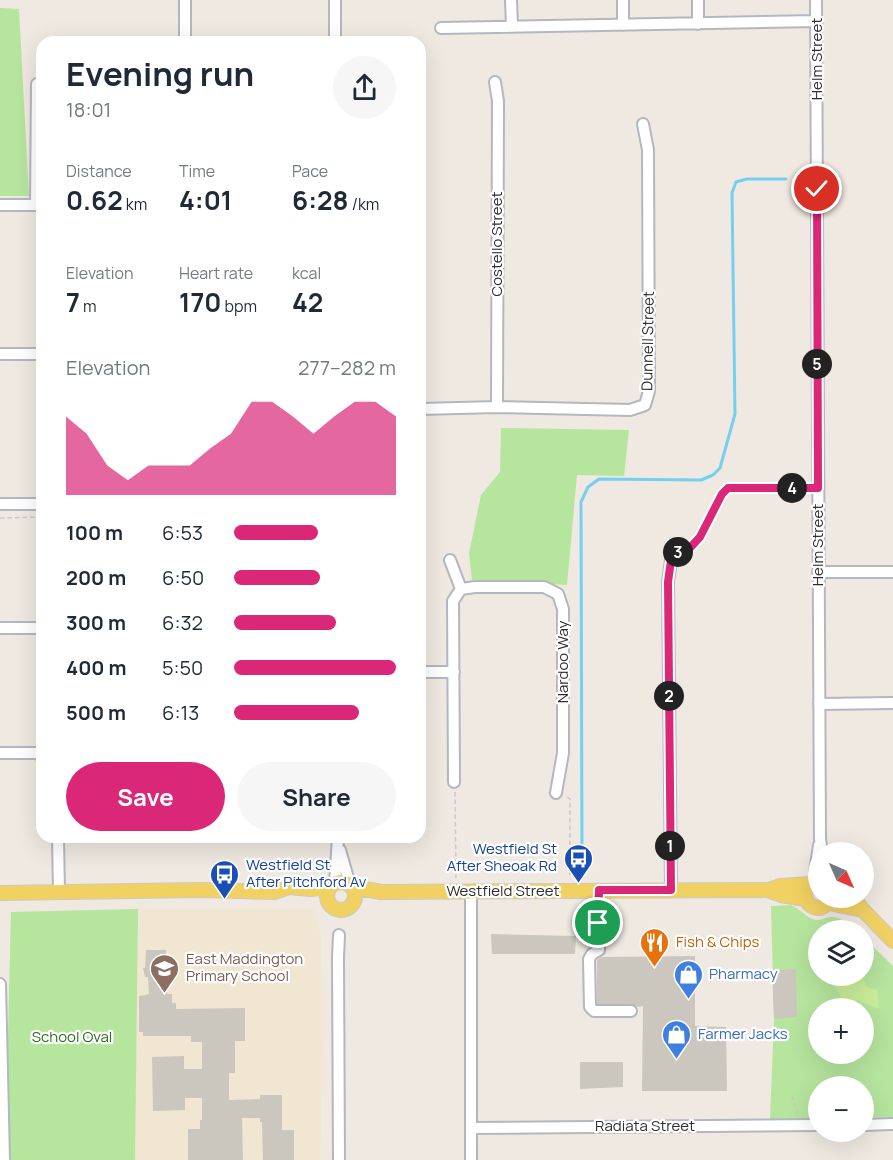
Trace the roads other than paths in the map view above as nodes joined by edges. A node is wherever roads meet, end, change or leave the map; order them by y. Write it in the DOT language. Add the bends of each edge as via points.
graph roads {
  1 [pos="185,0"];
  2 [pos="335,0"];
  3 [pos="511,0"];
  4 [pos="623,0"];
  5 [pos="698,0"];
  6 [pos="816,0"];
  7 [pos="817,21"];
  8 [pos="698,24"];
  9 [pos="623,25"];
  10 [pos="512,27"];
  11 [pos="441,28"];
  12 [pos="185,36"];
  13 [pos="335,36"];
  14 [pos="495,82"];
  15 [pos="643,124"];
  16 [pos="0,205"];
  17 [pos="36,205"];
  18 [pos="0,354"];
  19 [pos="36,354"];
  20 [pos="497,408"];
  21 [pos="426,409"];
  22 [pos="0,504"];
  23 [pos="36,504"];
  24 [pos="672,553"];
  25 [pos="450,560"];
  26 [pos="818,572"];
  27 [pos="893,572"];
  28 [pos="462,589"];
  29 [pos="0,628"];
  30 [pos="36,628"];
  31 [pos="426,672"];
  32 [pos="454,672"];
  33 [pos="893,703"];
  34 [pos="819,704"];
  35 [pos="0,753"];
  36 [pos="36,753"];
  37 [pos="454,782"];
  38 [pos="556,793"];
  39 [pos="820,839"];
  40 [pos="820,842"];
  41 [pos="820,842"];
  42 [pos="58,843"];
  43 [pos="339,843"];
  44 [pos="340,843"];
  45 [pos="808,883"];
  46 [pos="351,886"];
  47 [pos="808,888"];
  48 [pos="330,890"];
  49 [pos="599,890"];
  50 [pos="671,890"];
  51 [pos="768,890"];
  52 [pos="471,891"];
  53 [pos="381,892"];
  54 [pos="0,893"];
  55 [pos="59,893"];
  56 [pos="805,898"];
  57 [pos="808,902"];
  58 [pos="353,904"];
  59 [pos="856,908"];
  60 [pos="863,910"];
  61 [pos="339,935"];
  62 [pos="893,941"];
  63 [pos="0,984"];
  64 [pos="632,1011"];
  65 [pos="893,1124"];
  66 [pos="808,1125"];
  67 [pos="874,1125"];
  68 [pos="471,1128"];
  69 [pos="4,1160"];
  70 [pos="339,1160"];
  71 [pos="471,1160"];
  1 -- 12 [label="street"];
  2 -- 13 [label="street"];
  3 -- 10 [label="street"];
  4 -- 9 [label="street"];
  5 -- 8 [label="street"];
  6 -- 7 [label="street, Helm Street"];
  7 -- 8 [label="street"];
  7 -- 26 [label="street, Helm Street"];
  8 -- 9 [label="street"];
  9 -- 10 [label="street"];
  10 -- 11 [label="street"];
  14 -- 20 [label="street, Costello Street"];
  15 -- 20 [label="street, Dunnell Street" via="648,150 649,391 645,405 630,410"];
  16 -- 17 [label="street"];
  18 -- 19 [label="street"];
  20 -- 21 [label="street, Dunnell Street"];
  22 -- 23 [label="street"];
  24 -- 50 [label="street" via="668,582"];
  25 -- 28 [label="street"];
  26 -- 27 [label="street"];
  26 -- 34 [label="street, Helm Street"];
  28 -- 32 [label="street" via="453,602"];
  28 -- 38 [label="street, Nardoo Way" via="544,587 558,594 563,609 563,753"];
  29 -- 30 [label="street"];
  31 -- 32 [label="street"];
  32 -- 37 [label="street"];
  33 -- 34 [label="street"];
  34 -- 39 [label="street, Helm Street"];
  35 -- 36 [label="street"];
  39 -- 40 [label="street, Helm Street"];
  39 -- 41 [label="street, Helm Street"];
  42 -- 55 [label="street"];
  43 -- 48 [label="street"];
  44 -- 46 [label="street"];
  45 -- 51 [label="main road, Westfield Street"];
  46 -- 48 [label="main road" via="343,882"];
  46 -- 53 [label="main road, Westfield Street"];
  46 -- 58 [label="main road" via="356,896"];
  47 -- 56 [label="main road"];
  48 -- 55 [label="main road" via="299,896 202,890"];
  48 -- 58 [label="main road" via="333,908 342,910"];
  49 -- 50 [label="main road, Westfield Street"];
  49 -- 52 [label="main road, Westfield Street"];
  49 -- 64 [label="street" via="599,950 589,959 590,1007 594,1011"];
  50 -- 51 [label="main road, Westfield Street"];
  51 -- 56 [label="main road, Westfield Street"];
  52 -- 53 [label="main road, Westfield Street"];
  52 -- 68 [label="street"];
  53 -- 58 [label="main road, Westfield Street"];
  54 -- 55 [label="main road"];
  56 -- 57 [label="main road, Westfield Street"];
  59 -- 60 [label="main road"];
  60 -- 62 [label="main road"];
  61 -- 70 [label="street"];
  63 -- 69 [label="street"];
  65 -- 67 [label="street"];
  66 -- 68 [label="street, Radiata Street"];
  68 -- 71 [label="street"];
}
